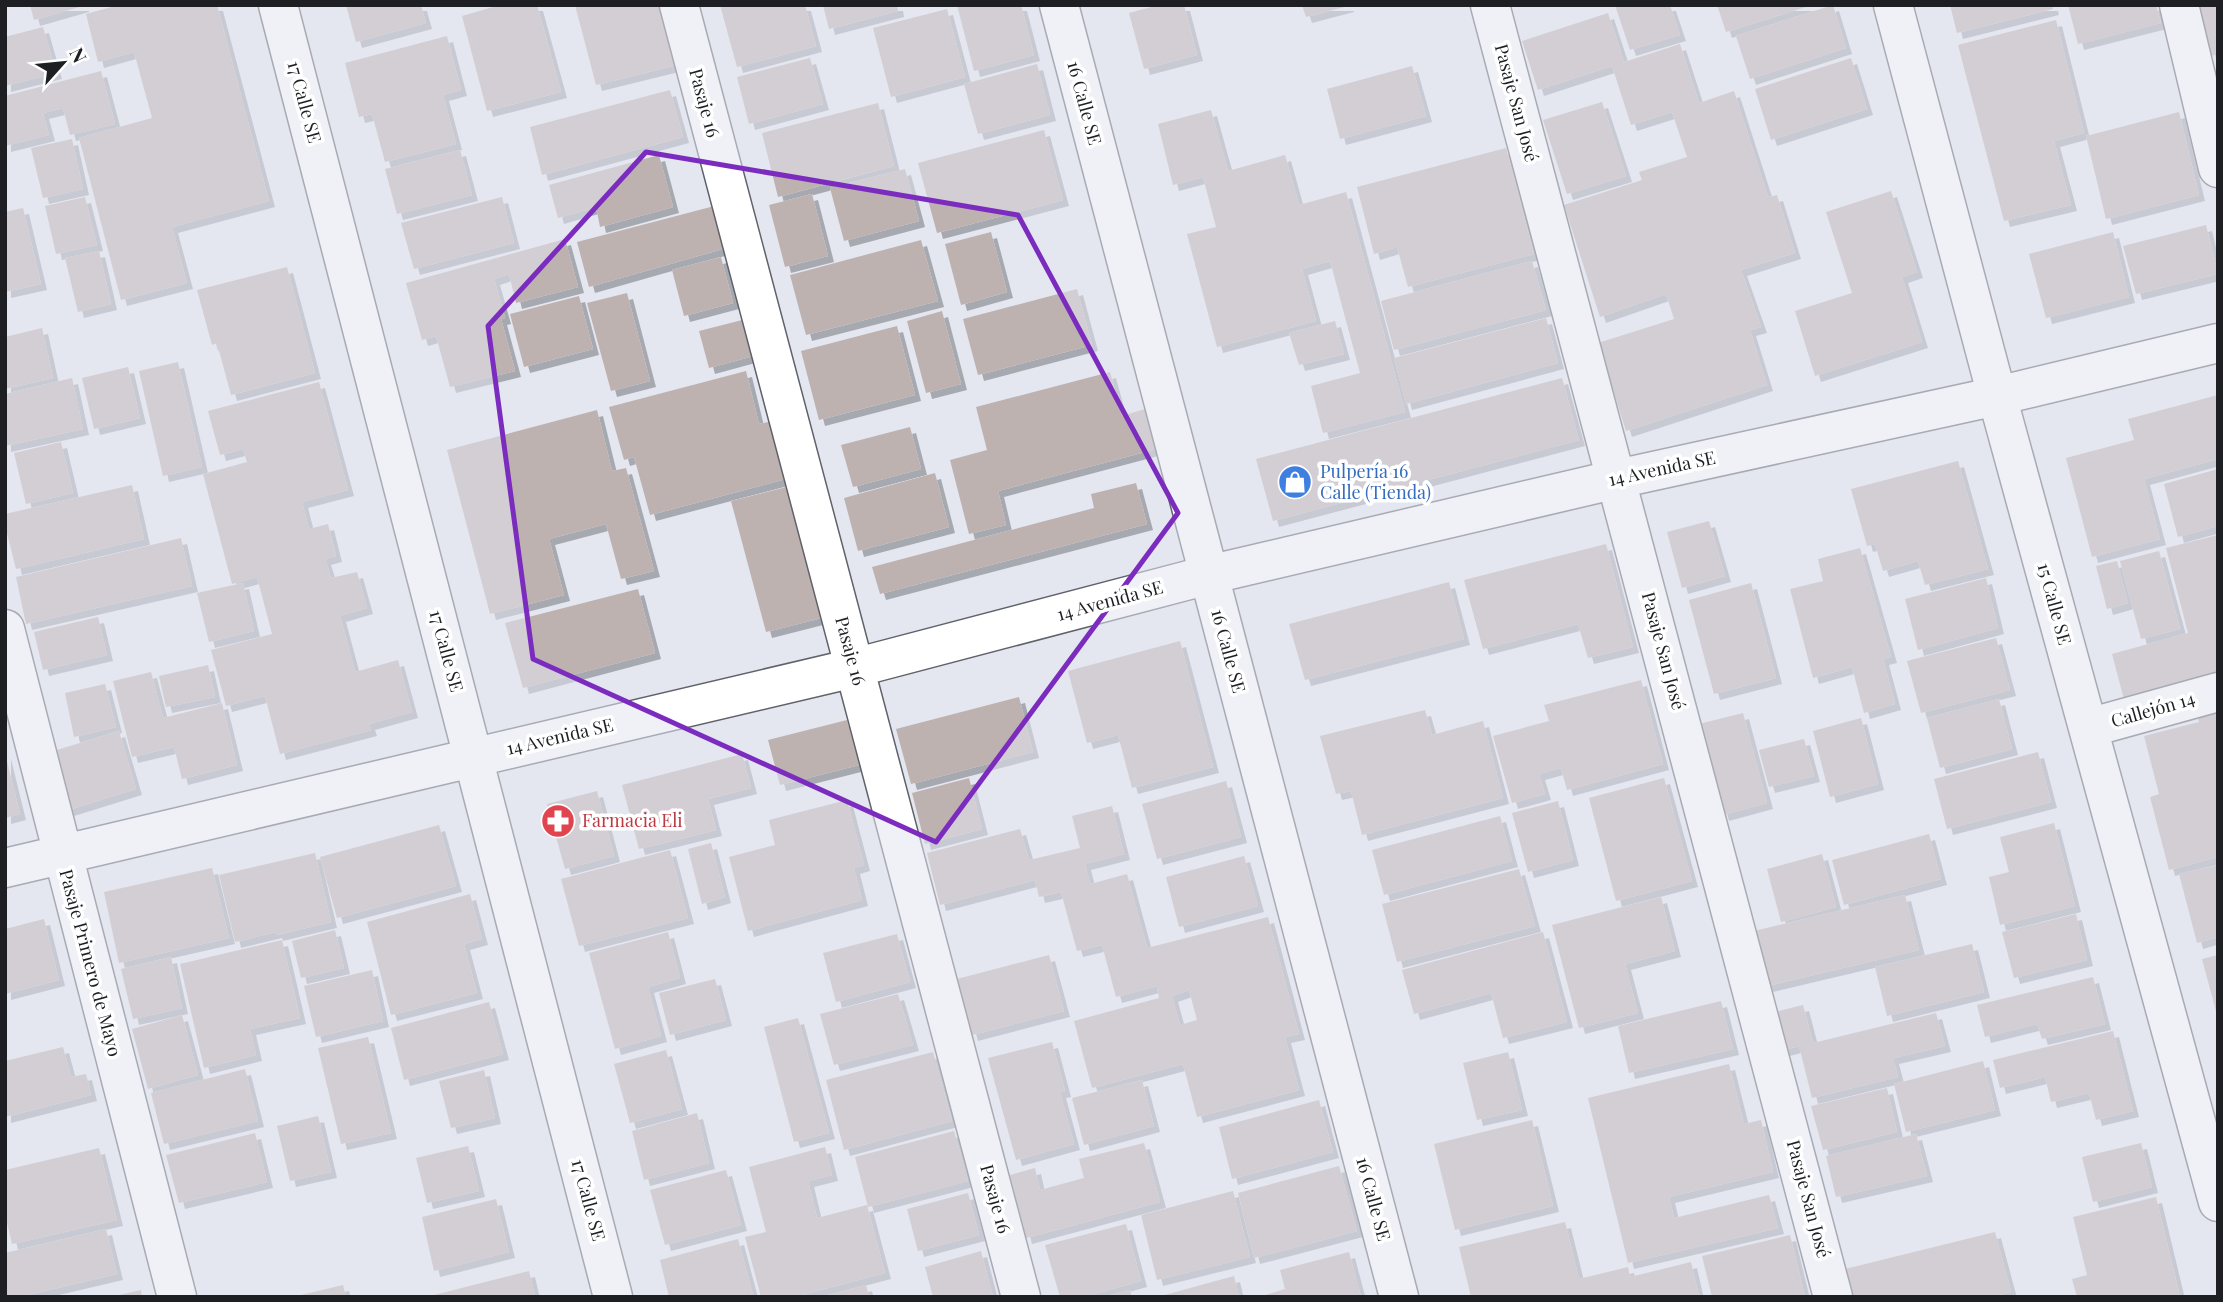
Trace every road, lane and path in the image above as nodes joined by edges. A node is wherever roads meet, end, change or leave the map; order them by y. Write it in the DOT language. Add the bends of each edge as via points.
graph roads {
  1 [pos="278,5"];
  2 [pos="678,5"];
  3 [pos="1059,5"];
  4 [pos="1490,5"];
  5 [pos="1893,5"];
  6 [pos="2179,5"];
  7 [pos="2218,168"];
  8 [pos="2218,343"];
  9 [pos="1997,396"];
  10 [pos="1617,479"];
  11 [pos="1208,575"];
  12 [pos="5,629"];
  13 [pos="854,668"];
  14 [pos="2218,692"];
  15 [pos="2088,728"];
  16 [pos="473,757"];
  17 [pos="62,855"];
  18 [pos="5,868"];
  19 [pos="2218,1202"];
  20 [pos="177,1297"];
  21 [pos="614,1297"];
  22 [pos="1021,1297"];
  23 [pos="1399,1297"];
  24 [pos="1833,1297"];
  1 -- 16 [label="street, 17 Calle SE"];
  2 -- 13 [label="street, Pasaje 16"];
  3 -- 11 [label="street, 16 Calle SE"];
  4 -- 10 [label="street, Pasaje San José"];
  5 -- 9 [label="street, 15 Calle SE"];
  6 -- 7 [label="street"];
  8 -- 9 [label="street, 14 Avenida SE"];
  9 -- 10 [label="street, 14 Avenida SE"];
  9 -- 15 [label="street, 15 Calle SE"];
  10 -- 11 [label="street, 14 Avenida SE"];
  10 -- 24 [label="street, Pasaje San José"];
  11 -- 13 [label="street, 14 Avenida SE"];
  11 -- 23 [label="street, 16 Calle SE"];
  12 -- 17 [label="street, Pasaje Primero de Mayo"];
  13 -- 16 [label="street, 14 Avenida SE"];
  13 -- 22 [label="street, Pasaje 16"];
  14 -- 15 [label="street, Callejón 14"];
  15 -- 19 [label="street, 15 Calle SE"];
  16 -- 17 [label="street, 14 Avenida SE"];
  16 -- 21 [label="street, 17 Calle SE"];
  17 -- 18 [label="street, 14 Avenida SE"];
  17 -- 20 [label="street, Pasaje Primero de Mayo"];
}
